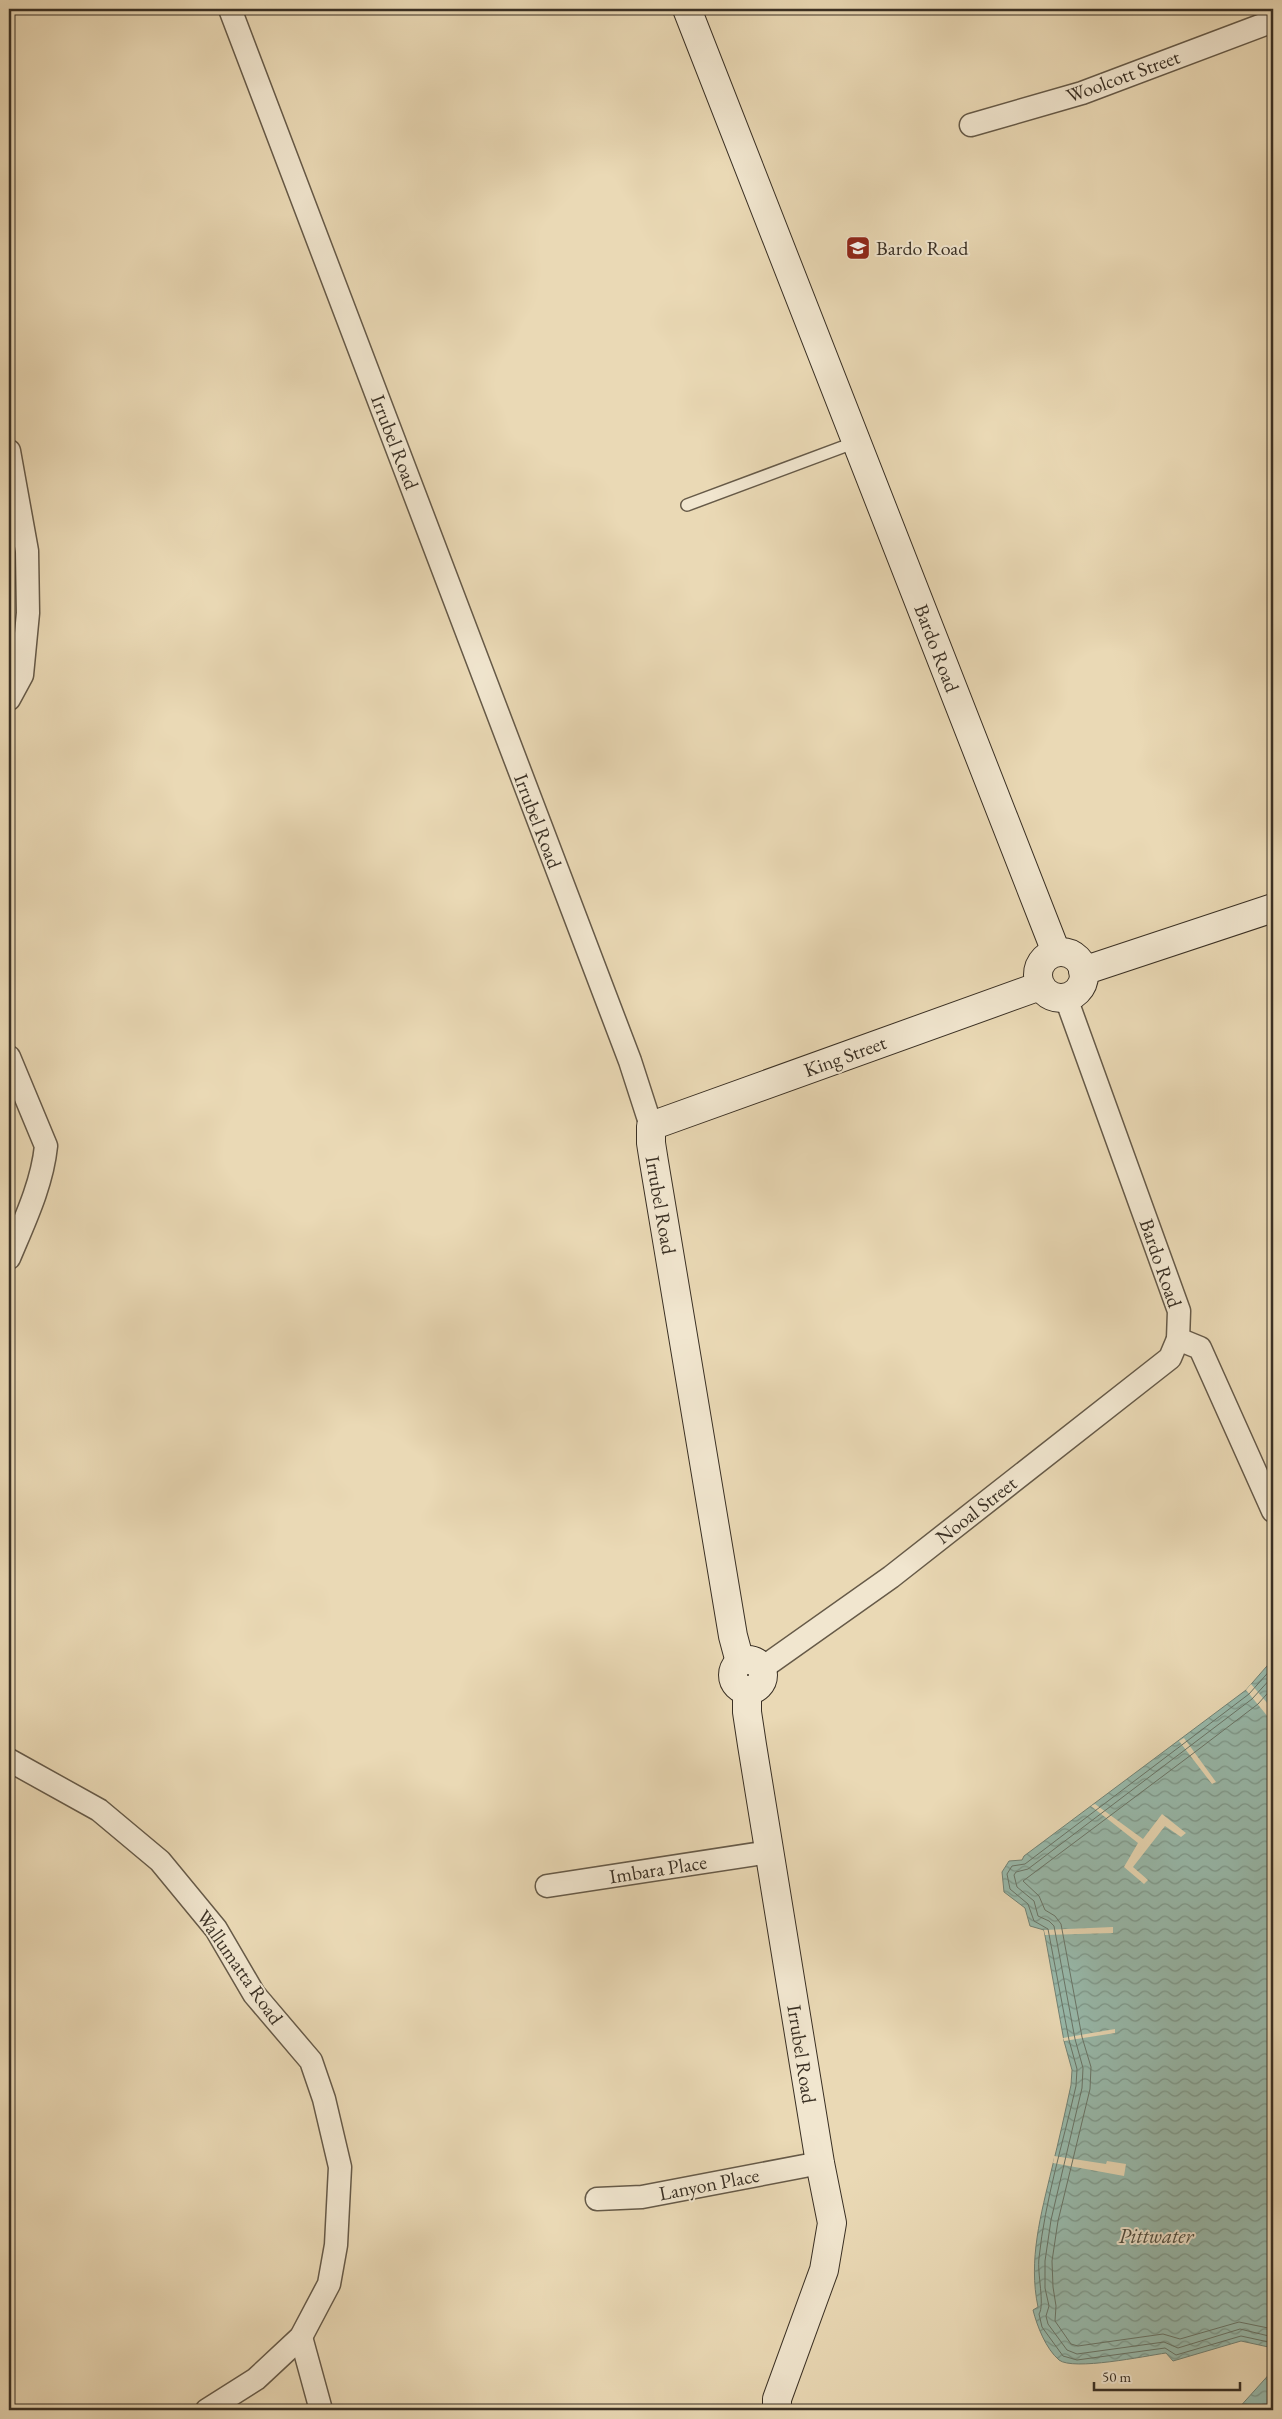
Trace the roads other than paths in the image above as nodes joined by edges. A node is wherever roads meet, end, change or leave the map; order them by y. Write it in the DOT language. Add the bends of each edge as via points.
graph roads {
  1 [pos="230,9"];
  2 [pos="687,9"];
  3 [pos="1273,21"];
  4 [pos="972,125"];
  5 [pos="856,442"];
  6 [pos="9,451"];
  7 [pos="687,504"];
  8 [pos="18,612"];
  9 [pos="9,699"];
  10 [pos="1273,908"];
  11 [pos="1056,952"];
  12 [pos="1084,971"];
  13 [pos="1040,986"];
  14 [pos="1066,998"];
  15 [pos="9,1056"];
  16 [pos="651,1126"];
  17 [pos="9,1258"];
  18 [pos="1178,1339"];
  19 [pos="1273,1511"];
  20 [pos="750,1673"];
  21 [pos="9,1760"];
  22 [pos="769,1852"];
  23 [pos="547,1886"];
  24 [pos="820,2164"];
  25 [pos="597,2199"];
  26 [pos="302,2337"];
  27 [pos="207,2410"];
  28 [pos="321,2410"];
  29 [pos="777,2410"];
  1 -- 16 [label="street, Irrubel Road" via="626,1052"];
  2 -- 5 [label="street, Bardo Road"];
  3 -- 4 [label="street, Woolcott Street" via="1082,93"];
  5 -- 7 [label="lane"];
  5 -- 11 [label="street, Bardo Road"];
  6 -- 8 [label="street" via="27,551"];
  8 -- 9 [label="street" via="22,675"];
  10 -- 12 [label="street"];
  11 -- 12 [label="street" via="1070,954"];
  11 -- 13 [label="street" via="1041,962 1038,969"];
  12 -- 14 [label="street" via="1082,984"];
  13 -- 14 [label="street" via="1052,997"];
  13 -- 16 [label="street, King Street"];
  14 -- 18 [label="street, Bardo Road" via="1179,1311"];
  15 -- 17 [label="street" via="46,1146 29,1210"];
  16 -- 20 [label="street, Irrubel Road" via="652,1152 733,1636"];
  18 -- 19 [label="street" via="1200,1348"];
  18 -- 20 [label="street, Nooal Street" via="1170,1358 891,1577"];
  20 -- 22 [label="street, Irrubel Road" via="747,1712"];
  21 -- 26 [label="street, Wallumatta Road" via="99,1810 160,1862 216,1928 254,1994 311,2061 331,2121 340,2167 336,2245 329,2284"];
  22 -- 23 [label="street, Imbara Place"];
  22 -- 24 [label="street, Irrubel Road"];
  24 -- 25 [label="street, Lanyon Place" via="642,2197"];
  24 -- 29 [label="street, Irrubel Road" via="832,2223 824,2270 777,2399"];
  26 -- 27 [label="street, Wallumatta Road" via="256,2379"];
  26 -- 28 [label="street"];
}
